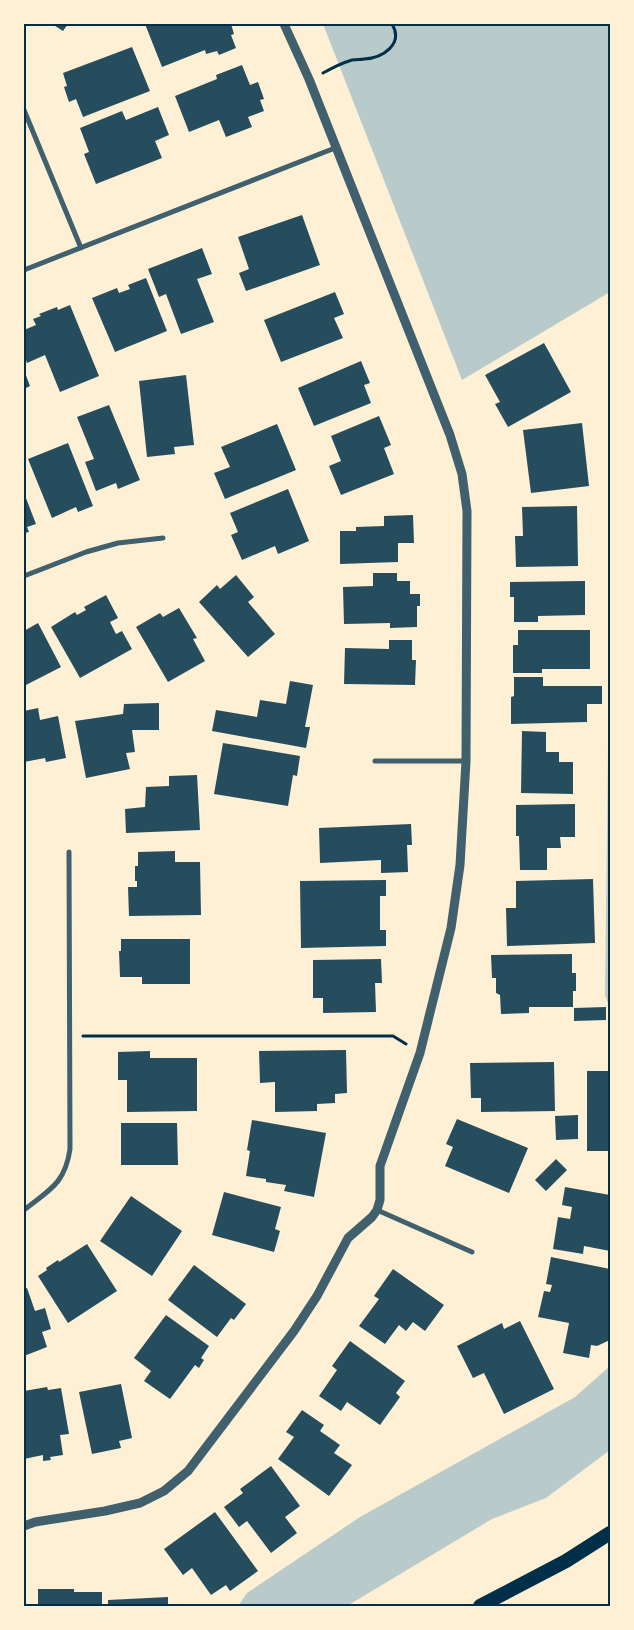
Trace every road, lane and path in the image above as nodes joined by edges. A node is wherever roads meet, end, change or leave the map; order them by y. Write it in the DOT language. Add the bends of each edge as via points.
graph roads {
  1 [pos="284,24"];
  2 [pos="392,24"];
  3 [pos="309,80"];
  4 [pos="24,110"];
  5 [pos="335,148"];
  6 [pos="81,248"];
  7 [pos="24,270"];
  8 [pos="163,538"];
  9 [pos="24,576"];
  10 [pos="375,761"];
  11 [pos="466,761"];
  12 [pos="69,852"];
  13 [pos="70,1036"];
  14 [pos="420,1054"];
  15 [pos="24,1210"];
  16 [pos="377,1210"];
  17 [pos="472,1252"];
  18 [pos="24,1526"];
  19 [pos="610,1532"];
  20 [pos="480,1606"];
  1 -- 3 [label="street"];
  2 -- 3 [label="path" via="396,39 392,48 366,59 355,59"];
  3 -- 5 [label="street"];
  4 -- 6 [label="street"];
  5 -- 6 [label="street"];
  5 -- 11 [label="street" via="450,435 462,474 467,511"];
  6 -- 7 [label="street"];
  8 -- 9 [label="street" via="118,543"];
  10 -- 11 [label="street"];
  11 -- 14 [label="street" via="460,866 451,928"];
  12 -- 13 [label="street"];
  13 -- 14 [label="path" via="393,1036"];
  13 -- 15 [label="street" via="68,1164 52,1188"];
  14 -- 16 [label="street" via="380,1166"];
  16 -- 17 [label="street"];
  16 -- 18 [label="street" via="348,1238 294,1331 188,1471 164,1492 140,1503"];
  19 -- 20 [label="highway" via="566,1561"];
}
